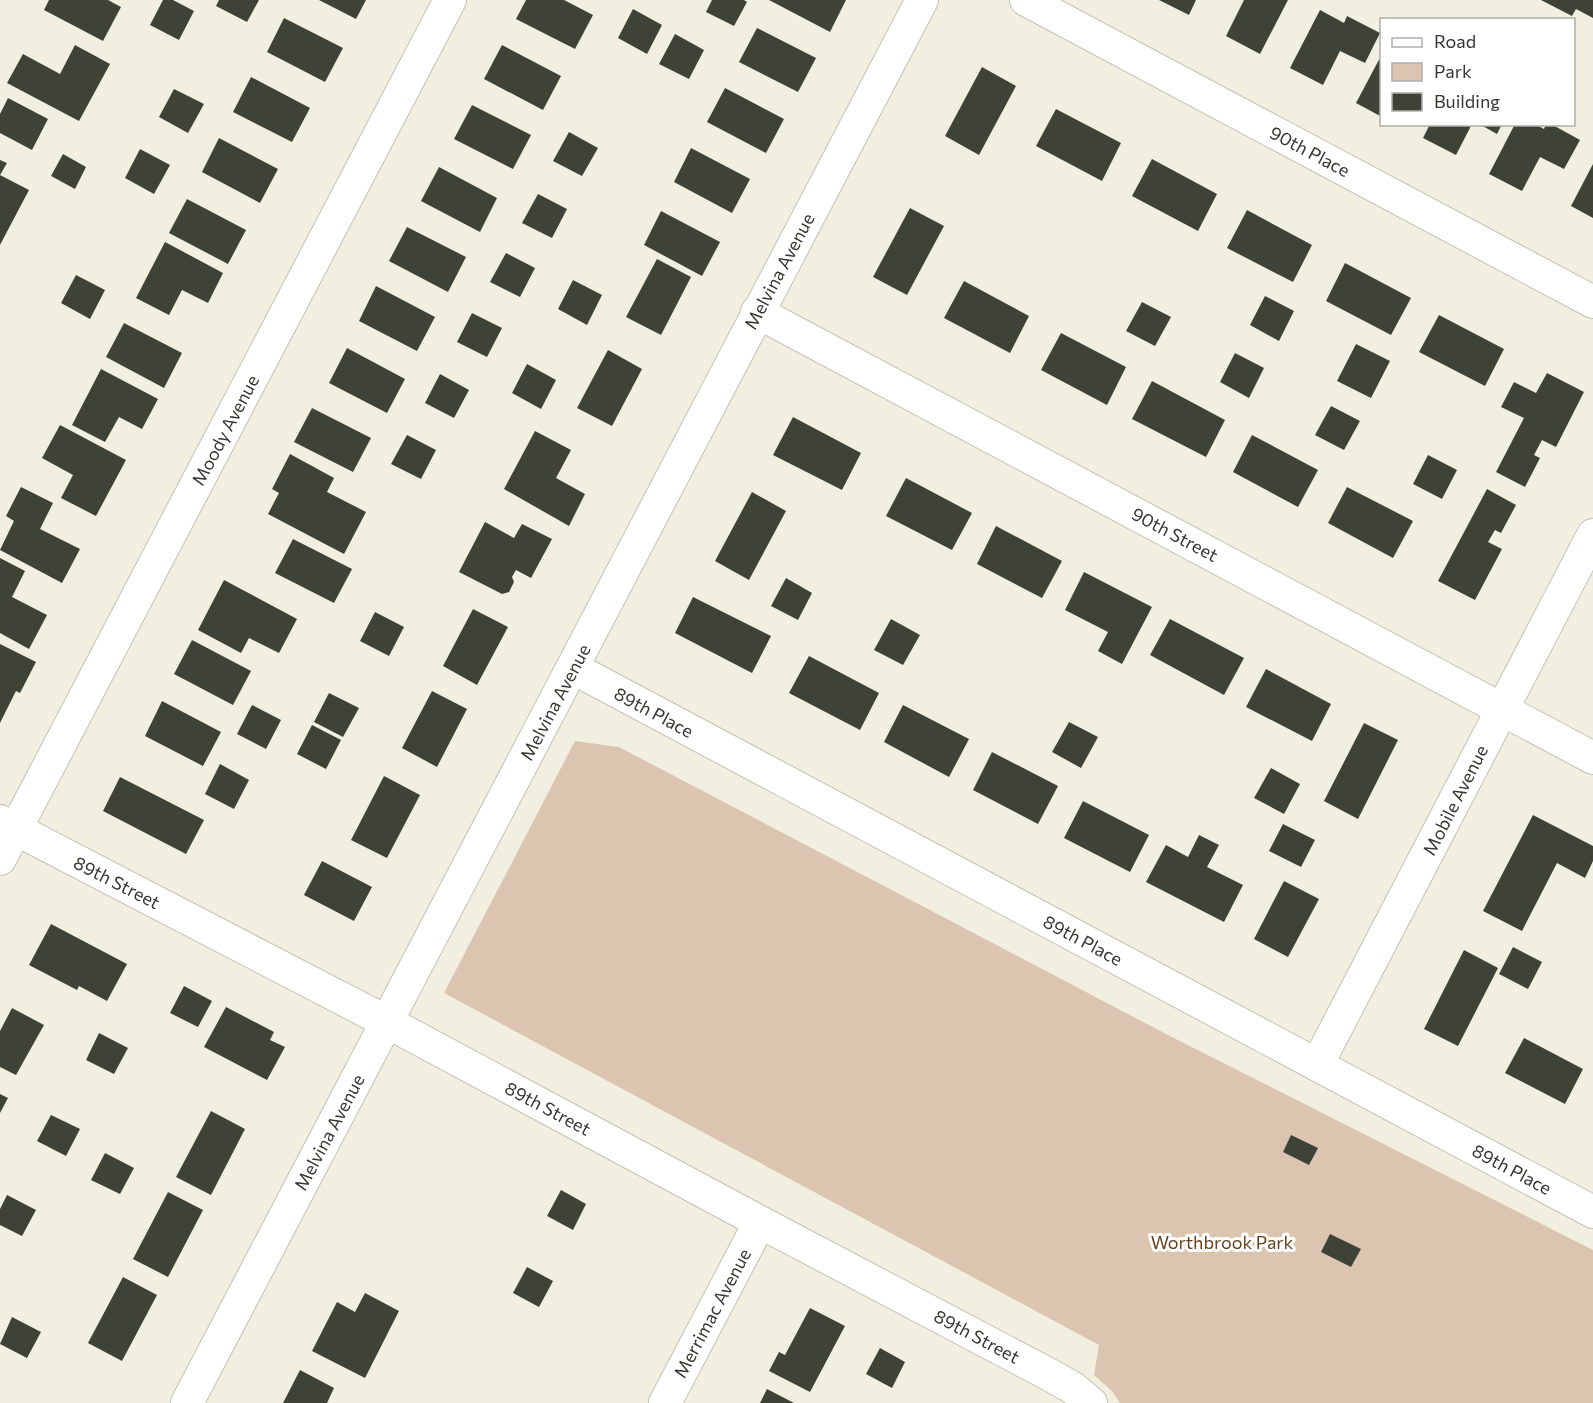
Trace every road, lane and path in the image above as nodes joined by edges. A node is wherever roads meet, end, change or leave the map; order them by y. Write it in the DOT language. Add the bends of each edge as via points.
graph roads {
  1 [pos="450,0"];
  2 [pos="921,0"];
  3 [pos="1026,0"];
  4 [pos="1593,302"];
  5 [pos="757,312"];
  6 [pos="1593,535"];
  7 [pos="573,668"];
  8 [pos="1502,708"];
  9 [pos="1593,758"];
  10 [pos="8,825"];
  11 [pos="0,859"];
  12 [pos="387,1022"];
  13 [pos="1317,1065"];
  14 [pos="1593,1212"];
  15 [pos="760,1222"];
  16 [pos="187,1403"];
  17 [pos="665,1403"];
  18 [pos="1091,1403"];
  1 -- 10 [label="street, Moody Avenue"];
  2 -- 5 [label="street, Melvina Avenue"];
  3 -- 4 [label="street, 90th Place"];
  5 -- 7 [label="street, Melvina Avenue"];
  5 -- 8 [label="street, 90th Street"];
  6 -- 8 [label="street, Mobile Avenue"];
  7 -- 12 [label="street, Melvina Avenue"];
  7 -- 13 [label="street, 89th Place"];
  8 -- 9 [label="street, 90th Street"];
  8 -- 13 [label="street, Mobile Avenue"];
  10 -- 11 [label="street, Moody Avenue"];
  10 -- 12 [label="street, 89th Street"];
  12 -- 15 [label="street, 89th Street"];
  12 -- 16 [label="street, Melvina Avenue"];
  13 -- 14 [label="street, 89th Place"];
  15 -- 17 [label="street, Merrimac Avenue"];
  15 -- 18 [label="street, 89th Street" via="1050,1375"];
}
